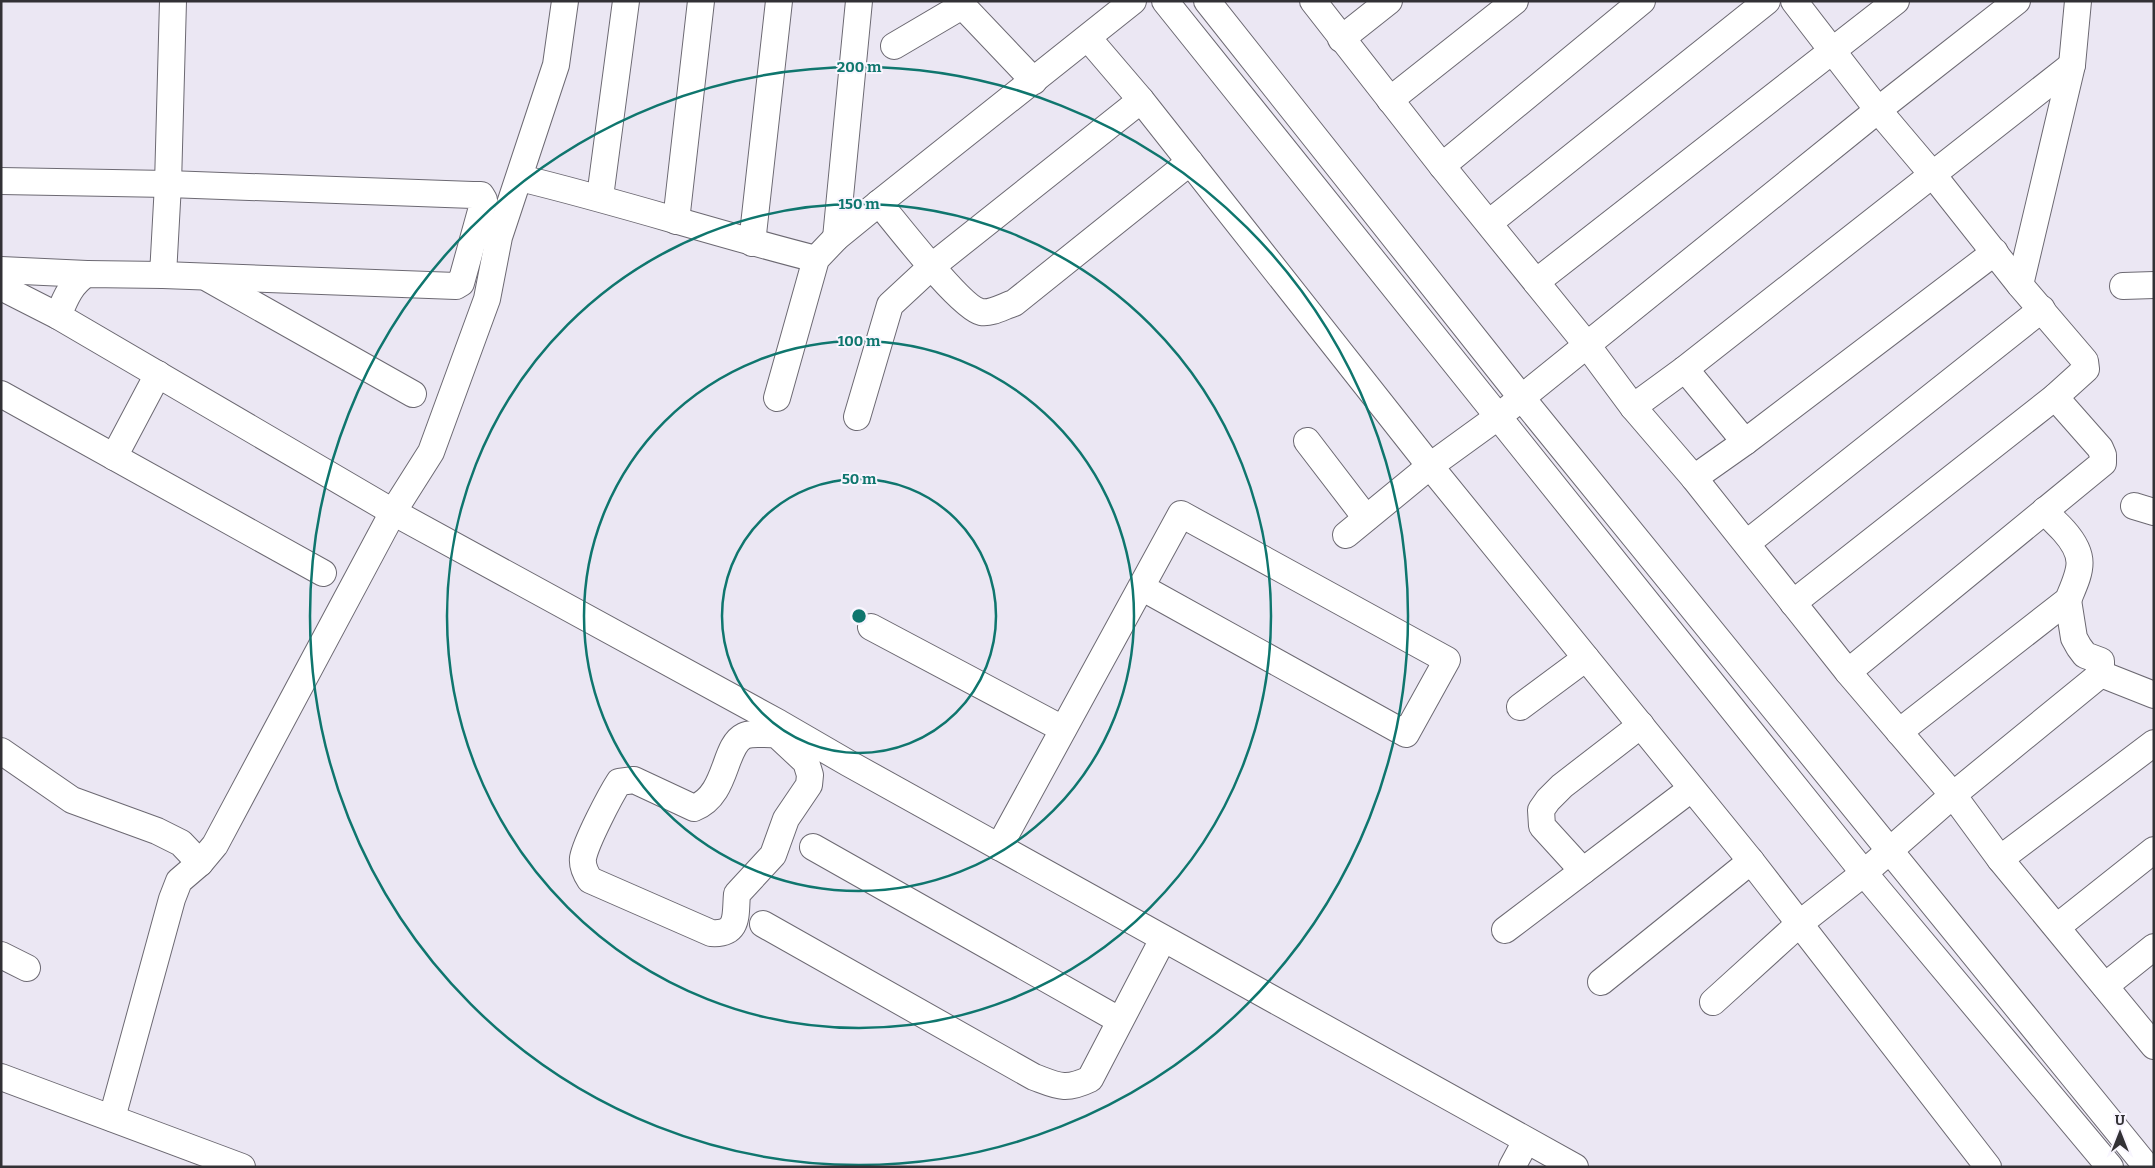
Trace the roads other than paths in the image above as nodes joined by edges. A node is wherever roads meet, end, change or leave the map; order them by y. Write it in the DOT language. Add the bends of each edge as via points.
graph roads {
  1 [pos="173,1"];
  2 [pos="565,1"];
  3 [pos="626,1"];
  4 [pos="702,1"];
  5 [pos="779,1"];
  6 [pos="859,1"];
  7 [pos="1133,1"];
  8 [pos="1165,1"];
  9 [pos="1206,1"];
  10 [pos="1313,1"];
  11 [pos="1389,1"];
  12 [pos="1515,1"];
  13 [pos="1642,1"];
  14 [pos="1767,1"];
  15 [pos="1794,1"];
  16 [pos="1896,1"];
  17 [pos="2017,1"];
  18 [pos="2078,1"];
  19 [pos="960,4"];
  20 [pos="1088,38"];
  21 [pos="1341,39"];
  22 [pos="894,46"];
  23 [pos="1833,51"];
  24 [pos="2072,65"];
  25 [pos="1034,81"];
  26 [pos="1142,100"];
  27 [pos="1390,100"];
  28 [pos="1878,110"];
  29 [pos="1190,162"];
  30 [pos="1442,166"];
  31 [pos="1933,175"];
  32 [pos="520,178"];
  33 [pos="1,181"];
  34 [pos="168,184"];
  35 [pos="600,197"];
  36 [pos="879,203"];
  37 [pos="676,221"];
  38 [pos="1489,223"];
  39 [pos="836,238"];
  40 [pos="752,243"];
  41 [pos="1995,252"];
  42 [pos="816,259"];
  43 [pos="932,267"];
  44 [pos="1,270"];
  45 [pos="88,274"];
  46 [pos="162,275"];
  47 [pos="205,277"];
  48 [pos="1536,282"];
  49 [pos="2020,285"];
  50 [pos="2154,285"];
  51 [pos="2123,286"];
  52 [pos="1,287"];
  53 [pos="2042,309"];
  54 [pos="58,316"];
  55 [pos="1587,345"];
  56 [pos="1685,369"];
  57 [pos="158,374"];
  58 [pos="1,394"];
  59 [pos="413,394"];
  60 [pos="1521,397"];
  61 [pos="2055,397"];
  62 [pos="777,398"];
  63 [pos="1633,407"];
  64 [pos="1499,416"];
  65 [pos="857,417"];
  66 [pos="1306,441"];
  67 [pos="1745,442"];
  68 [pos="114,457"];
  69 [pos="1430,466"];
  70 [pos="1694,478"];
  71 [pos="2045,510"];
  72 [pos="394,512"];
  73 [pos="1366,518"];
  74 [pos="1346,534"];
  75 [pos="1747,543"];
  76 [pos="323,573"];
  77 [pos="1142,587"];
  78 [pos="2068,600"];
  79 [pos="1792,604"];
  80 [pos="871,627"];
  81 [pos="1586,658"];
  82 [pos="1848,672"];
  83 [pos="2101,674"];
  84 [pos="2154,695"];
  85 [pos="1520,707"];
  86 [pos="1640,725"];
  87 [pos="777,728"];
  88 [pos="1063,729"];
  89 [pos="1900,732"];
  90 [pos="2154,743"];
  91 [pos="1,751"];
  92 [pos="1691,789"];
  93 [pos="1953,795"];
  94 [pos="813,847"];
  95 [pos="999,847"];
  96 [pos="1889,850"];
  97 [pos="2154,850"];
  98 [pos="2000,859"];
  99 [pos="1752,861"];
  100 [pos="200,863"];
  101 [pos="1583,871"];
  102 [pos="1864,873"];
  103 [pos="763,924"];
  104 [pos="1799,924"];
  105 [pos="2057,927"];
  106 [pos="1505,930"];
  107 [pos="1163,939"];
  108 [pos="2154,947"];
  109 [pos="1,955"];
  110 [pos="27,968"];
  111 [pos="1601,982"];
  112 [pos="2105,986"];
  113 [pos="1713,1002"];
  114 [pos="1119,1020"];
  115 [pos="2154,1046"];
  116 [pos="1,1077"];
  117 [pos="112,1118"];
  118 [pos="1526,1142"];
  119 [pos="242,1167"];
  120 [pos="1512,1167"];
  121 [pos="1575,1167"];
  122 [pos="1988,1167"];
  123 [pos="2110,1167"];
  124 [pos="2148,1167"];
  1 -- 34 [label="street"];
  2 -- 32 [label="street" via="556,65"];
  3 -- 35 [label="street"];
  4 -- 37 [label="street"];
  5 -- 40 [label="street"];
  6 -- 39 [label="street"];
  7 -- 20 [label="street"];
  8 -- 64 [label="street"];
  9 -- 60 [label="street"];
  10 -- 21 [label="street"];
  11 -- 21 [label="street"];
  12 -- 27 [label="street"];
  13 -- 30 [label="street"];
  14 -- 38 [label="street"];
  15 -- 23 [label="street"];
  16 -- 23 [label="street"];
  17 -- 28 [label="street"];
  18 -- 24 [label="street"];
  19 -- 22 [label="street"];
  19 -- 25 [label="street"];
  20 -- 25 [label="street"];
  20 -- 26 [label="street"];
  21 -- 27 [label="street"];
  23 -- 28 [label="street"];
  23 -- 48 [label="street"];
  24 -- 31 [label="street"];
  24 -- 49 [label="street"];
  25 -- 36 [label="street"];
  26 -- 29 [label="street"];
  26 -- 43 [label="street"];
  27 -- 30 [label="street"];
  28 -- 31 [label="street"];
  28 -- 55 [label="street"];
  29 -- 43 [label="street" via="1014,303 989,312 976,310"];
  29 -- 69 [label="street"];
  30 -- 38 [label="street"];
  31 -- 41 [label="street"];
  31 -- 56 [label="street"];
  32 -- 35 [label="street"];
  32 -- 72 [label="street" via="499,237 486,299 431,452"];
  33 -- 34 [label="street"];
  34 -- 46 [label="street"];
  34 -- 47 [label="street" via="473,194 484,200 461,283 456,286"];
  35 -- 37 [label="street"];
  36 -- 39 [label="street"];
  36 -- 43 [label="street"];
  37 -- 40 [label="street"];
  38 -- 48 [label="street"];
  39 -- 42 [label="street"];
  40 -- 42 [label="street"];
  41 -- 49 [label="street"];
  41 -- 67 [label="street"];
  42 -- 62 [label="street"];
  43 -- 65 [label="street" via="890,306"];
  44 -- 45 [label="street"];
  45 -- 46 [label="street"];
  45 -- 54 [label="street" via="77,280"];
  46 -- 47 [label="street"];
  47 -- 59 [label="street"];
  48 -- 55 [label="street"];
  49 -- 53 [label="street"];
  50 -- 51 [label="street"];
  52 -- 54 [label="street"];
  53 -- 61 [label="street" via="2086,361 2082,374"];
  53 -- 75 [label="street"];
  54 -- 57 [label="street"];
  55 -- 60 [label="street"];
  55 -- 63 [label="street"];
  56 -- 63 [label="street"];
  56 -- 67 [label="street"];
  57 -- 68 [label="street"];
  57 -- 72 [label="street"];
  58 -- 68 [label="street"];
  60 -- 64 [label="street"];
  60 -- 96 [label="street"];
  61 -- 71 [label="street" via="2100,448 2103,463"];
  61 -- 79 [label="street"];
  63 -- 70 [label="street"];
  64 -- 69 [label="street"];
  64 -- 102 [label="street"];
  66 -- 73 [label="street"];
  67 -- 70 [label="street"];
  68 -- 76 [label="street"];
  69 -- 73 [label="street"];
  69 -- 81 [label="street"];
  70 -- 75 [label="street"];
  71 -- 78 [label="street" via="2076,546 2080,556 2079,573"];
  71 -- 82 [label="street"];
  72 -- 87 [label="street"];
  72 -- 100 [label="street" via="225,827"];
  73 -- 74 [label="street"];
  75 -- 79 [label="street"];
  77 -- 77 [label="street" via="1181,514 1447,660 1406,734"];
  77 -- 88 [label="street"];
  78 -- 83 [label="street" via="2074,638 2085,654 2101,661"];
  78 -- 89 [label="street"];
  79 -- 82 [label="street"];
  80 -- 88 [label="street"];
  81 -- 85 [label="street"];
  81 -- 86 [label="street"];
  82 -- 89 [label="street"];
  83 -- 84 [label="street"];
  83 -- 93 [label="street"];
  86 -- 92 [label="street"];
  86 -- 101 [label="street" via="1562,786 1542,810 1542,826"];
  87 -- 87 [label="street" via="746,735 737,741 718,787 710,798 694,808 634,780 619,782 584,858 586,875 590,880 711,933 728,930 737,914 737,894 773,855 786,819 809,785 806,762"];
  87 -- 95 [label="street"];
  88 -- 95 [label="street"];
  89 -- 93 [label="street"];
  90 -- 98 [label="street"];
  91 -- 100 [label="street" via="72,800 157,831 181,844"];
  92 -- 99 [label="street"];
  92 -- 101 [label="street"];
  93 -- 96 [label="street"];
  93 -- 98 [label="street"];
  94 -- 114 [label="street"];
  95 -- 107 [label="street"];
  96 -- 102 [label="street"];
  96 -- 124 [label="street"];
  97 -- 105 [label="street"];
  98 -- 105 [label="street"];
  99 -- 104 [label="street"];
  99 -- 111 [label="street"];
  100 -- 117 [label="street" via="179,881 172,899"];
  101 -- 106 [label="street"];
  102 -- 104 [label="street"];
  102 -- 123 [label="street"];
  103 -- 114 [label="street" via="1034,1077 1062,1088 1090,1079"];
  104 -- 113 [label="street"];
  104 -- 122 [label="street"];
  105 -- 112 [label="street"];
  107 -- 114 [label="street"];
  107 -- 118 [label="street"];
  108 -- 112 [label="street"];
  109 -- 110 [label="street"];
  112 -- 115 [label="street"];
  116 -- 117 [label="street"];
  117 -- 119 [label="street"];
  118 -- 120 [label="street"];
  118 -- 121 [label="street"];
}
